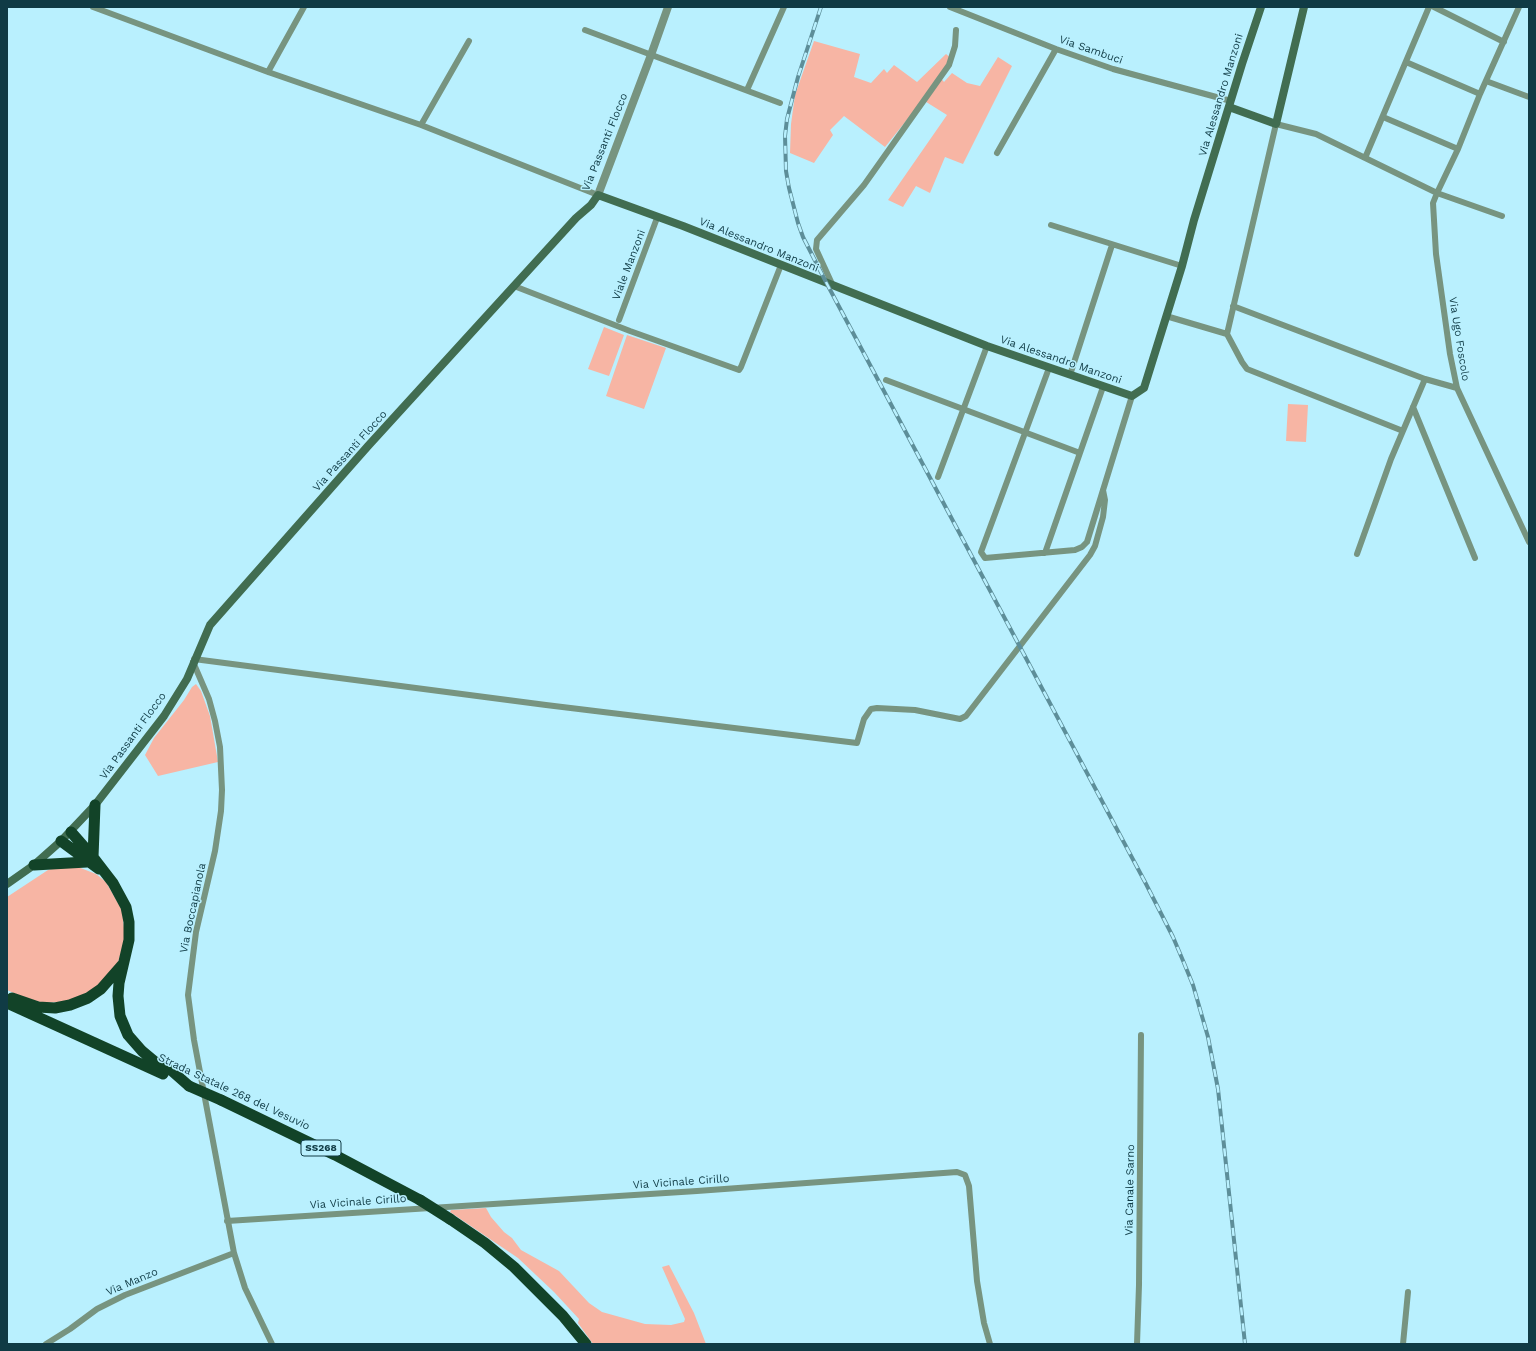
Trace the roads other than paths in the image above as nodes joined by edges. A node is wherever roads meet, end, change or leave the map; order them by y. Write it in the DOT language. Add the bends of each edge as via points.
graph roads {
  1 [pos="93,7"];
  2 [pos="304,7"];
  3 [pos="668,7"];
  4 [pos="784,7"];
  5 [pos="950,7"];
  6 [pos="1261,7"];
  7 [pos="1304,7"];
  8 [pos="1429,7"];
  9 [pos="1434,7"];
  10 [pos="1520,7"];
  11 [pos="585,30"];
  12 [pos="956,30"];
  13 [pos="469,40"];
  14 [pos="1504,42"];
  15 [pos="1056,49"];
  16 [pos="652,55"];
  17 [pos="1406,62"];
  18 [pos="268,72"];
  19 [pos="1486,81"];
  20 [pos="747,90"];
  21 [pos="1480,94"];
  22 [pos="1529,97"];
  23 [pos="780,103"];
  24 [pos="1230,104"];
  25 [pos="1383,117"];
  26 [pos="1276,124"];
  27 [pos="421,125"];
  28 [pos="1458,149"];
  29 [pos="997,153"];
  30 [pos="1365,158"];
  31 [pos="1437,193"];
  32 [pos="598,195"];
  33 [pos="1502,216"];
  34 [pos="657,218"];
  35 [pos="1051,225"];
  36 [pos="1112,245"];
  37 [pos="781,265"];
  38 [pos="1182,266"];
  39 [pos="514,286"];
  40 [pos="833,286"];
  41 [pos="1233,306"];
  42 [pos="1166,316"];
  43 [pos="619,320"];
  44 [pos="1227,334"];
  45 [pos="987,346"];
  46 [pos="1049,368"];
  47 [pos="1070,375"];
  48 [pos="1425,379"];
  49 [pos="886,380"];
  50 [pos="1103,386"];
  51 [pos="1457,388"];
  52 [pos="1132,396"];
  53 [pos="1413,407"];
  54 [pos="964,410"];
  55 [pos="1403,431"];
  56 [pos="1026,432"];
  57 [pos="1080,453"];
  58 [pos="938,477"];
  59 [pos="1103,490"];
  60 [pos="1529,542"];
  61 [pos="1045,553"];
  62 [pos="1357,554"];
  63 [pos="1475,558"];
  64 [pos="194,661"];
  65 [pos="95,805"];
  66 [pos="71,832"];
  67 [pos="61,841"];
  68 [pos="90,860"];
  69 [pos="34,865"];
  70 [pos="7,884"];
  71 [pos="123,962"];
  72 [pos="7,995"];
  73 [pos="7,1003"];
  74 [pos="1141,1035"];
  75 [pos="189,1086"];
  76 [pos="228,1221"];
  77 [pos="234,1253"];
  78 [pos="1408,1292"];
  79 [pos="46,1344"];
  80 [pos="272,1344"];
  81 [pos="586,1344"];
  82 [pos="990,1344"];
  83 [pos="1137,1344"];
  84 [pos="1403,1344"];
  1 -- 18 [label="street"];
  2 -- 18 [label="street"];
  3 -- 16 [label="street, Via Passanti Flocco"];
  4 -- 20 [label="street"];
  5 -- 15 [label="street, Via Sambuci"];
  6 -- 24 [label="main road, Via Alessandro Manzoni"];
  7 -- 26 [label="main road"];
  8 -- 17 [label="street"];
  9 -- 14 [label="street"];
  10 -- 14 [label="street, Via Ugo Foscolo"];
  11 -- 16 [label="street"];
  12 -- 40 [label="street" via="955,46 949,64 864,184 817,240 816,249"];
  13 -- 27 [label="street"];
  14 -- 19 [label="street, Via Ugo Foscolo"];
  15 -- 24 [label="street, Via Sambuci"];
  15 -- 29 [label="street"];
  16 -- 20 [label="street"];
  16 -- 32 [label="street, Via Passanti Flocco"];
  17 -- 21 [label="street"];
  17 -- 25 [label="street"];
  18 -- 27 [label="street"];
  19 -- 21 [label="street, Via Ugo Foscolo"];
  19 -- 22 [label="street"];
  20 -- 23 [label="street"];
  21 -- 28 [label="street, Via Ugo Foscolo"];
  24 -- 26 [label="main road"];
  24 -- 38 [label="main road, Via Alessandro Manzoni"];
  25 -- 28 [label="street"];
  25 -- 30 [label="street"];
  26 -- 30 [label="street" via="1316,134"];
  26 -- 41 [label="street"];
  27 -- 32 [label="street"];
  28 -- 31 [label="street, Via Ugo Foscolo"];
  30 -- 31 [label="street"];
  31 -- 33 [label="street"];
  31 -- 51 [label="street, Via Ugo Foscolo" via="1433,203 1436,254"];
  32 -- 34 [label="main road, Via Alessandro Manzoni"];
  32 -- 39 [label="main road, Via Passanti Flocco"];
  34 -- 37 [label="main road, Via Alessandro Manzoni"];
  34 -- 43 [label="street, Viale Manzoni"];
  35 -- 36 [label="street"];
  36 -- 38 [label="street"];
  36 -- 47 [label="street"];
  37 -- 39 [label="street" via="739,370"];
  37 -- 40 [label="main road, Via Alessandro Manzoni"];
  38 -- 42 [label="main road, Via Alessandro Manzoni"];
  39 -- 64 [label="main road, Via Passanti Flocco" via="210,625"];
  40 -- 45 [label="main road, Via Alessandro Manzoni"];
  41 -- 44 [label="street"];
  41 -- 48 [label="street"];
  42 -- 44 [label="street"];
  42 -- 52 [label="main road, Via Alessandro Manzoni" via="1144,388"];
  44 -- 55 [label="street" via="1247,369"];
  45 -- 46 [label="main road, Via Alessandro Manzoni"];
  45 -- 54 [label="street"];
  46 -- 47 [label="main road, Via Alessandro Manzoni"];
  46 -- 56 [label="street"];
  47 -- 50 [label="main road, Via Alessandro Manzoni"];
  48 -- 51 [label="street"];
  48 -- 53 [label="street"];
  49 -- 54 [label="street"];
  50 -- 52 [label="main road, Via Alessandro Manzoni"];
  50 -- 57 [label="street"];
  51 -- 60 [label="street, Via Ugo Foscolo"];
  52 -- 59 [label="street"];
  53 -- 55 [label="street"];
  53 -- 63 [label="street"];
  54 -- 56 [label="street"];
  54 -- 58 [label="street"];
  55 -- 62 [label="street"];
  56 -- 57 [label="street"];
  56 -- 61 [label="street" via="981,552 985,558"];
  57 -- 61 [label="street"];
  59 -- 61 [label="street" via="1087,542 1075,550"];
  59 -- 64 [label="street" via="1103,517 1090,555 966,716 960,719 915,710 871,709 864,719 857,743"];
  64 -- 65 [label="main road, Via Passanti Flocco" via="187,679 164,716"];
  64 -- 76 [label="street, Via Boccapianola" via="215,721 220,747 222,790 216,851 196,932 188,995"];
  65 -- 66 [label="main road, Via Passanti Flocco"];
  65 -- 68 [label="highway"];
  66 -- 67 [label="main road, Via Passanti Flocco"];
  66 -- 68 [label="highway"];
  67 -- 68 [label="highway"];
  67 -- 69 [label="main road, Via Passanti Flocco"];
  68 -- 69 [label="highway"];
  68 -- 71 [label="highway" via="105,873 126,907 129,940"];
  69 -- 70 [label="main road, Via Passanti Flocco"];
  71 -- 72 [label="highway" via="101,989 88,998 70,1005 55,1008 38,1007"];
  71 -- 75 [label="highway" via="118,996 120,1016 128,1035 142,1051"];
  73 -- 75 [label="highway, Strada Statale 268 del Vesuvio / SS268"];
  74 -- 83 [label="street, Via Canale Sarno"];
  75 -- 81 [label="highway, Strada Statale 268 del Vesuvio / SS268, bridge" via="335,1155 420,1200 450,1219 514,1267 563,1316"];
  76 -- 77 [label="street, Via Boccapianola"];
  76 -- 82 [label="street, Via Vicinale Cirillo" via="957,1172 965,1176 969,1186 977,1282"];
  77 -- 79 [label="street, Via Manzo" via="118,1298 97,1309"];
  77 -- 80 [label="street, Via Boccapianola" via="246,1288"];
  78 -- 84 [label="street"];
}
